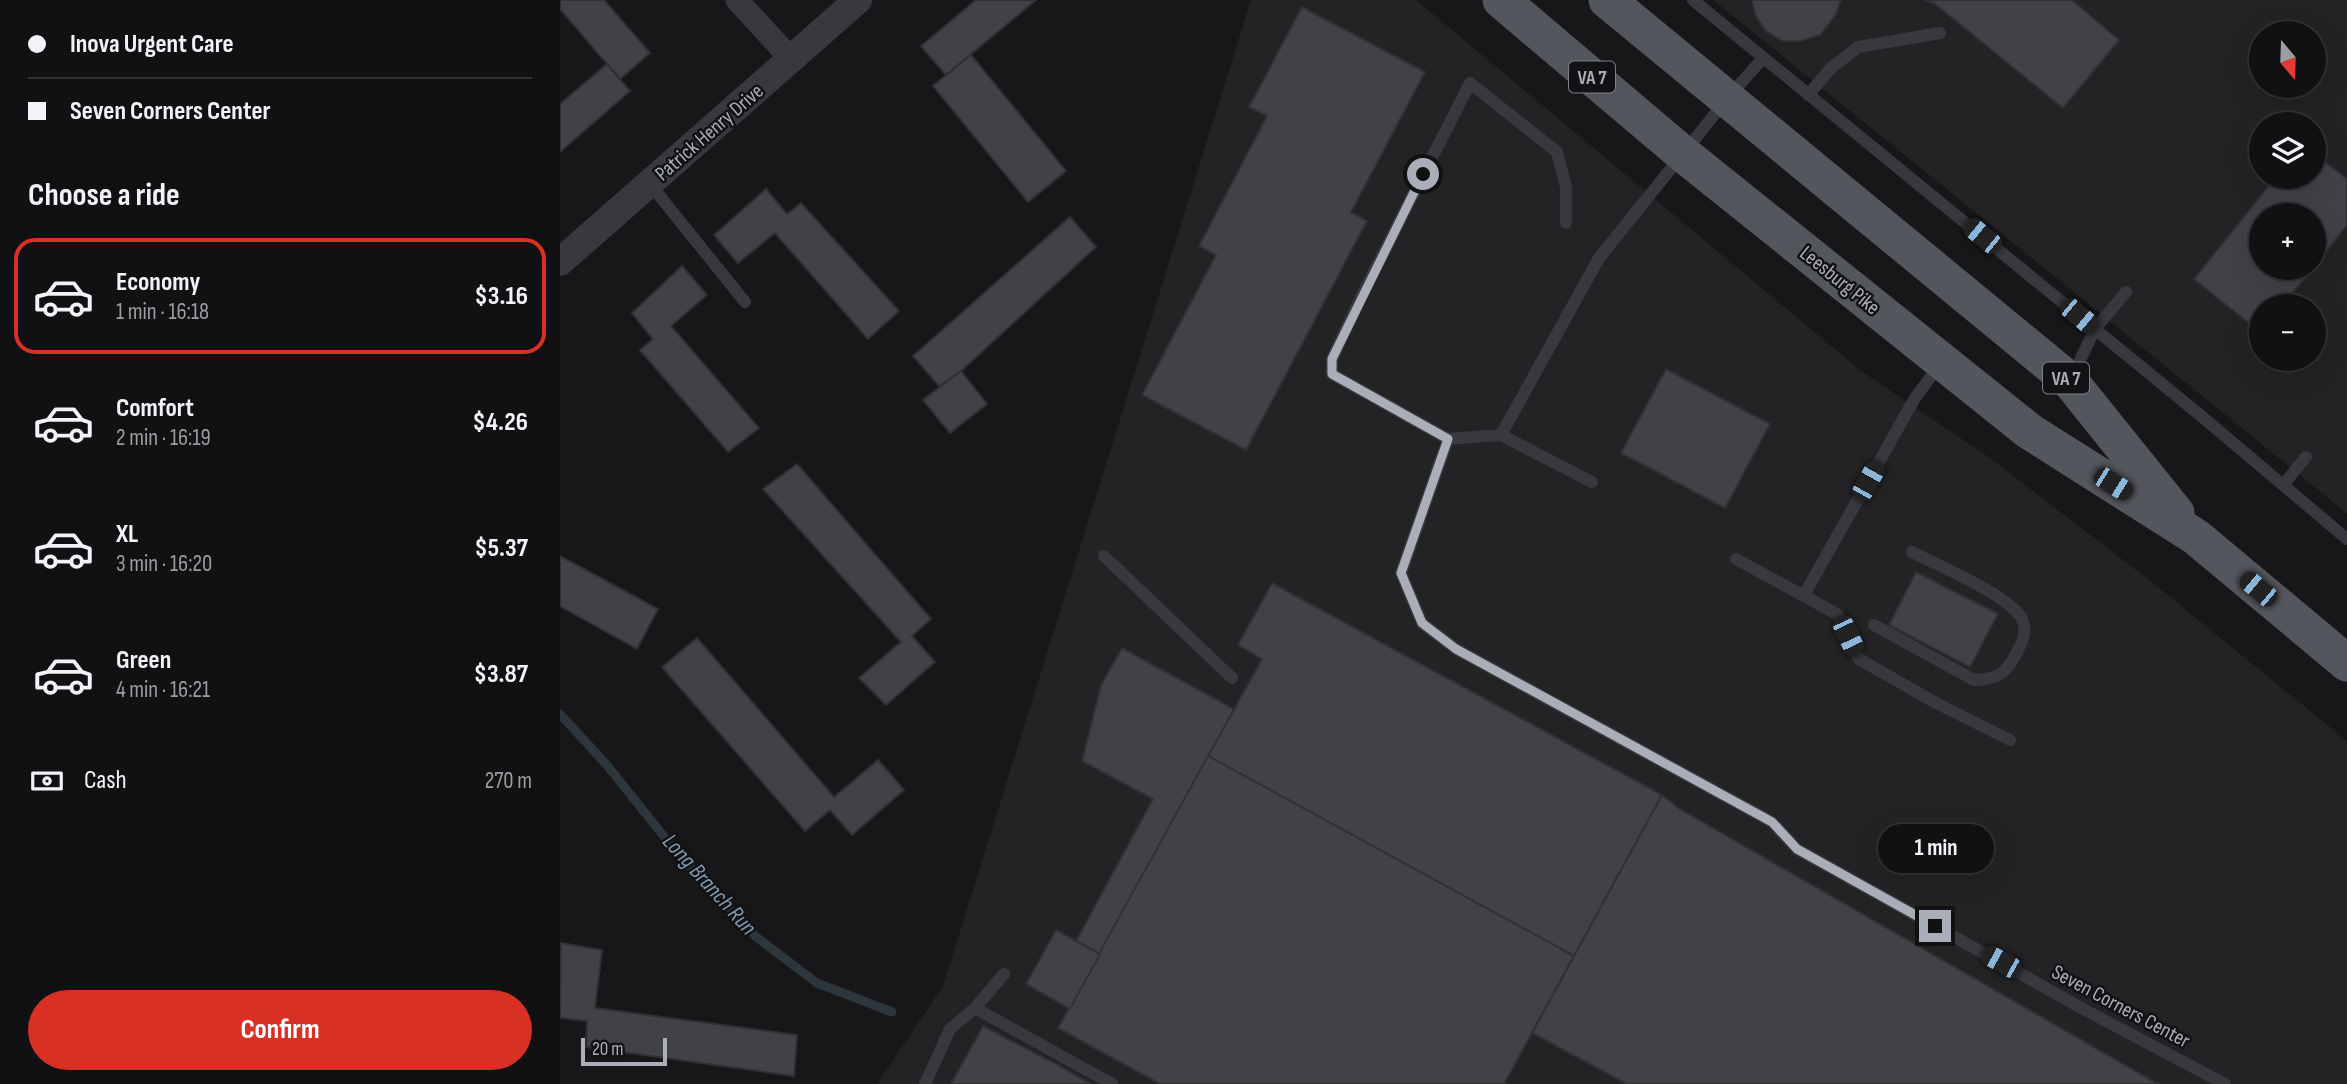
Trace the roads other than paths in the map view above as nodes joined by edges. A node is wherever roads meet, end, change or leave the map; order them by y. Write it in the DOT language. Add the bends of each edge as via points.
graph roads {
  1 [pos="737,0"];
  2 [pos="858,0"];
  3 [pos="1501,0"];
  4 [pos="1607,0"];
  5 [pos="1693,0"];
  6 [pos="1940,33"];
  7 [pos="1763,58"];
  8 [pos="792,60"];
  9 [pos="1808,95"];
  10 [pos="1727,99"];
  11 [pos="1683,154"];
  12 [pos="650,184"];
  13 [pos="1566,223"];
  14 [pos="560,262"];
  15 [pos="2126,292"];
  16 [pos="745,302"];
  17 [pos="2095,329"];
  18 [pos="1942,362"];
  19 [pos="2070,381"];
  20 [pos="1501,435"];
  21 [pos="1448,439"];
  22 [pos="2306,457"];
  23 [pos="1592,482"];
  24 [pos="2283,485"];
  25 [pos="2196,537"];
  26 [pos="2347,539"];
  27 [pos="1912,552"];
  28 [pos="1104,556"];
  29 [pos="1736,559"];
  30 [pos="1804,595"];
  31 [pos="1874,625"];
  32 [pos="2347,663"];
  33 [pos="1232,678"];
  34 [pos="2010,740"];
  35 [pos="1004,974"];
  36 [pos="975,1008"];
  37 [pos="925,1084"];
  38 [pos="1112,1084"];
  39 [pos="2225,1084"];
  1 -- 8 [label="street"];
  2 -- 8 [label="street, Patrick Henry Drive"];
  3 -- 11 [label="main road, Leesburg Pike / VA 7"];
  4 -- 10 [label="main road, Leesburg Pike / VA 7"];
  5 -- 7 [label="lane"];
  6 -- 9 [label="lane" via="1858,47 1831,68"];
  7 -- 9 [label="lane"];
  7 -- 10 [label="lane"];
  8 -- 12 [label="street, Patrick Henry Drive"];
  9 -- 17 [label="lane"];
  10 -- 11 [label="lane"];
  10 -- 19 [label="main road, Leesburg Pike / VA 7"];
  11 -- 18 [label="main road, Leesburg Pike / VA 7"];
  11 -- 20 [label="lane" via="1599,258"];
  12 -- 14 [label="street, Patrick Henry Drive"];
  12 -- 16 [label="lane"];
  13 -- 21 [label="lane" via="1566,187 1557,152 1470,83 1332,359 1332,374"];
  15 -- 17 [label="lane"];
  17 -- 19 [label="lane"];
  17 -- 24 [label="lane"];
  18 -- 25 [label="main road, Leesburg Pike / VA 7" via="2029,431"];
  18 -- 30 [label="lane" via="1915,398"];
  19 -- 25 [label="main road, Leesburg Pike / VA 7"];
  20 -- 21 [label="lane"];
  20 -- 23 [label="lane"];
  21 -- 39 [label="lane, Seven Corners Center" via="1401,573 1422,623 1456,649 1772,822 1797,849"];
  22 -- 24 [label="lane"];
  24 -- 26 [label="lane"];
  25 -- 32 [label="main road, Leesburg Pike / VA 7"];
  27 -- 31 [label="lane" via="2011,604 2023,620 2024,639 2008,668 1992,680 1974,680"];
  28 -- 33 [label="lane"];
  29 -- 30 [label="lane"];
  30 -- 34 [label="lane" via="1837,614 1859,659"];
  35 -- 36 [label="lane"];
  36 -- 37 [label="lane" via="950,1029"];
  36 -- 38 [label="lane"];
}
